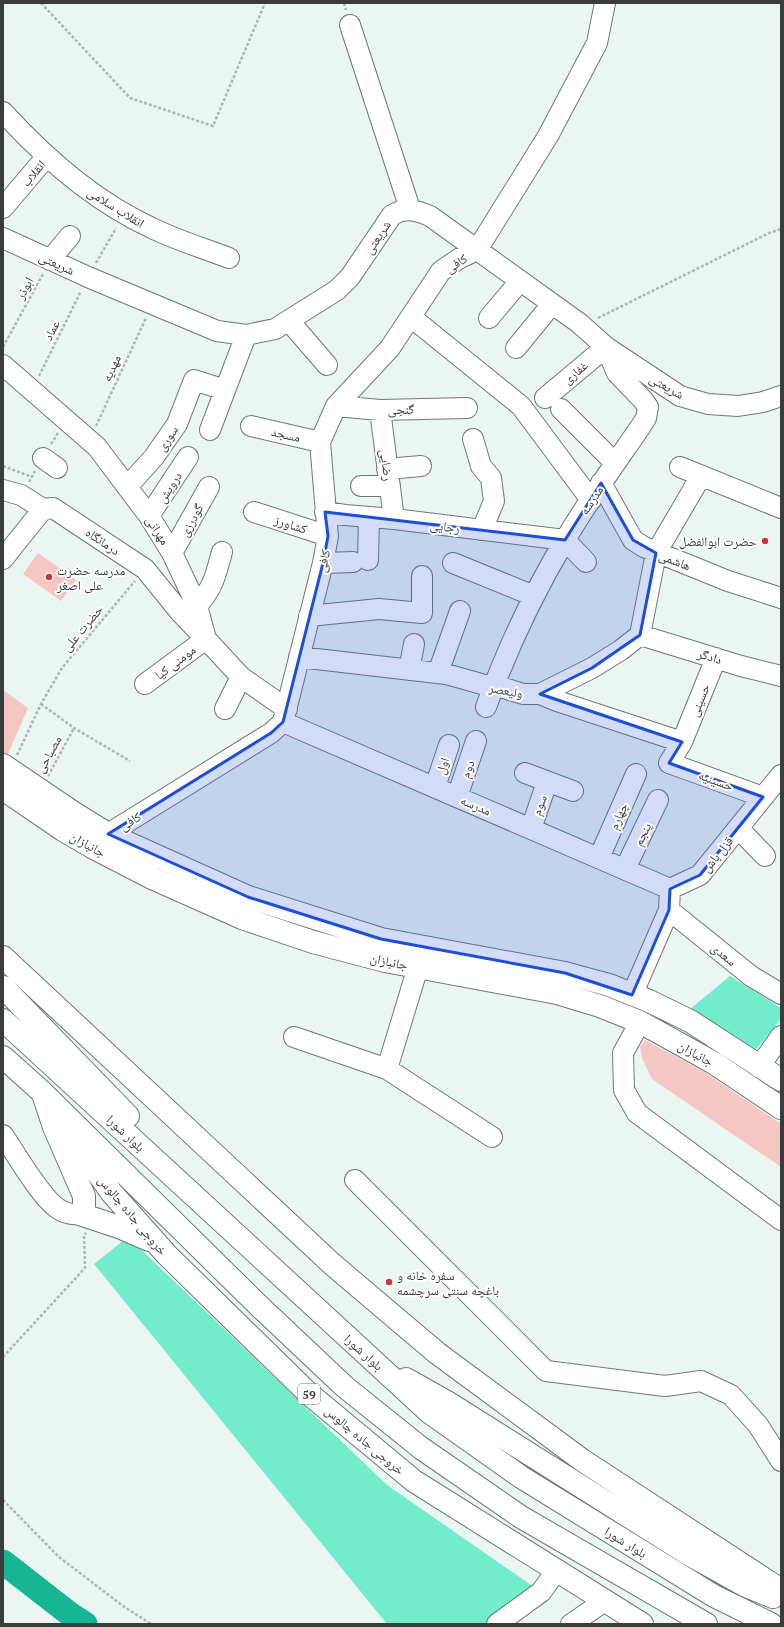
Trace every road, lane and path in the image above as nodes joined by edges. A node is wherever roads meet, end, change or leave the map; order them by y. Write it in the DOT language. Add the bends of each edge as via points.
graph roads {
  1 [pos="41,3"];
  2 [pos="265,3"];
  3 [pos="606,3"];
  4 [pos="350,26"];
  5 [pos="3,112"];
  6 [pos="47,156"];
  7 [pos="3,208"];
  8 [pos="410,209"];
  9 [pos="125,213"];
  10 [pos="781,229"];
  11 [pos="70,236"];
  12 [pos="3,238"];
  13 [pos="477,250"];
  14 [pos="229,258"];
  15 [pos="50,260"];
  16 [pos="88,277"];
  17 [pos="520,281"];
  18 [pos="152,304"];
  19 [pos="552,304"];
  20 [pos="411,317"];
  21 [pos="489,318"];
  22 [pos="289,321"];
  23 [pos="582,326"];
  24 [pos="246,335"];
  25 [pos="3,347"];
  26 [pos="606,347"];
  27 [pos="516,348"];
  28 [pos="3,365"];
  29 [pos="327,365"];
  30 [pos="32,390"];
  31 [pos="225,390"];
  32 [pos="781,396"];
  33 [pos="336,406"];
  34 [pos="467,408"];
  35 [pos="380,410"];
  36 [pos="251,426"];
  37 [pos="210,430"];
  38 [pos="473,438"];
  39 [pos="89,441"];
  40 [pos="320,442"];
  41 [pos="188,457"];
  42 [pos="616,463"];
  43 [pos="3,466"];
  44 [pos="421,466"];
  45 [pos="680,467"];
  46 [pos="701,476"];
  47 [pos="32,477"];
  48 [pos="389,477"];
  49 [pos="361,486"];
  50 [pos="127,487"];
  51 [pos="209,487"];
  52 [pos="596,491"];
  53 [pos="12,492"];
  54 [pos="781,508"];
  55 [pos="42,509"];
  56 [pos="254,512"];
  57 [pos="325,512"];
  58 [pos="149,516"];
  59 [pos="369,517"];
  60 [pos="394,519"];
  61 [pos="482,530"];
  62 [pos="328,536"];
  63 [pos="567,536"];
  64 [pos="222,552"];
  65 [pos="172,553"];
  66 [pos="656,553"];
  67 [pos="586,554"];
  68 [pos="3,559"];
  69 [pos="323,563"];
  70 [pos="453,563"];
  71 [pos="145,569"];
  72 [pos="422,576"];
  73 [pos="534,596"];
  74 [pos="781,598"];
  75 [pos="197,606"];
  76 [pos="460,611"];
  77 [pos="309,616"];
  78 [pos="640,635"];
  79 [pos="206,639"];
  80 [pos="414,644"];
  81 [pos="299,656"];
  82 [pos="716,658"];
  83 [pos="409,670"];
  84 [pos="781,676"];
  85 [pos="241,677"];
  86 [pos="442,679"];
  87 [pos="145,684"];
  88 [pos="494,685"];
  89 [pos="540,694"];
  90 [pos="41,704"];
  91 [pos="486,707"];
  92 [pos="225,710"];
  93 [pos="285,715"];
  94 [pos="74,728"];
  95 [pos="476,741"];
  96 [pos="682,742"];
  97 [pos="449,746"];
  98 [pos="130,761"];
  99 [pos="669,763"];
  100 [pos="525,773"];
  101 [pos="636,774"];
  102 [pos="5,775"];
  103 [pos="781,775"];
  104 [pos="547,782"];
  105 [pos="435,787"];
  106 [pos="40,790"];
  107 [pos="573,791"];
  108 [pos="457,797"];
  109 [pos="763,797"];
  110 [pos="658,800"];
  111 [pos="531,828"];
  112 [pos="738,828"];
  113 [pos="100,840"];
  114 [pos="765,856"];
  115 [pos="599,858"];
  116 [pos="625,869"];
  117 [pos="670,889"];
  118 [pos="669,910"];
  119 [pos="3,957"];
  120 [pos="418,967"];
  121 [pos="3,987"];
  122 [pos="781,994"];
  123 [pos="632,995"];
  124 [pos="3,1020"];
  125 [pos="640,1022"];
  126 [pos="781,1036"];
  127 [pos="294,1038"];
  128 [pos="3,1057"];
  129 [pos="759,1066"];
  130 [pos="387,1069"];
  131 [pos="781,1080"];
  132 [pos="42,1092"];
  133 [pos="781,1108"];
  134 [pos="3,1135"];
  135 [pos="492,1137"];
  136 [pos="355,1180"];
  137 [pos="89,1217"];
  138 [pos="781,1220"];
  139 [pos="236,1235"];
  140 [pos="156,1243"];
  141 [pos="3,1357"];
  142 [pos="376,1362"];
  143 [pos="781,1461"];
  144 [pos="3,1500"];
  145 [pos="557,1570"];
  146 [pos="781,1590"];
  147 [pos="605,1601"];
  148 [pos="781,1601"];
  149 [pos="151,1624"];
  150 [pos="497,1624"];
  151 [pos="570,1624"];
  152 [pos="642,1624"];
  153 [pos="706,1624"];
  154 [pos="771,1624"];
  1 -- 2 [label="path" via="130,98 213,126"];
  3 -- 13 [label="street" via="594,49 548,136"];
  4 -- 8 [label="street"];
  5 -- 6 [label="street, انقلاب سلامی"];
  6 -- 7 [label="street, انقلاب"];
  6 -- 9 [label="street, انقلاب سلامی" via="102,200"];
  8 -- 13 [label="street, شریعتی" via="430,216"];
  8 -- 22 [label="street, شریعتی" via="400,210 392,215 350,277 337,290"];
  9 -- 14 [label="street, انقلاب سلامی" via="151,228"];
  9 -- 16 [label="path, عماد"];
  10 -- 23 [label="path"];
  11 -- 15 [label="street"];
  12 -- 15 [label="street, شریعتی"];
  13 -- 17 [label="street, شریعتی"];
  13 -- 20 [label="street, کافی" via="442,271"];
  15 -- 16 [label="street, شریعتی"];
  15 -- 25 [label="path, ابوذر"];
  16 -- 18 [label="street, شریعتی"];
  16 -- 30 [label="path, عماد"];
  17 -- 19 [label="street, شریعتی"];
  17 -- 21 [label="street"];
  18 -- 24 [label="street, شریعتی" via="217,331"];
  18 -- 39 [label="path, مهدیه"];
  19 -- 23 [label="street, شریعتی"];
  19 -- 27 [label="street"];
  20 -- 33 [label="street, کافی" via="390,348"];
  20 -- 52 [label="street" via="521,406"];
  22 -- 24 [label="street, شریعتی" via="275,329"];
  22 -- 29 [label="street"];
  23 -- 26 [label="street, شریعتی"];
  24 -- 31 [label="street"];
  26 -- 32 [label="street, شریعتی" via="680,396 687,398 715,405 738,406"];
  26 -- 42 [label="street, مدرسه" via="616,373 648,406 646,418"];
  26 -- 42 [label="street, غفاری" via="553,403"];
  28 -- 30 [label="street, مهرانی"];
  30 -- 39 [label="street, مهرانی"];
  31 -- 37 [label="street"];
  31 -- 50 [label="street, سوری" via="194,380 177,424 154,457"];
  33 -- 35 [label="street, گنجی"];
  33 -- 40 [label="street, کافی"];
  34 -- 35 [label="street, گنجی"];
  35 -- 48 [label="street, رضایی"];
  36 -- 40 [label="street, مسجد"];
  38 -- 61 [label="street" via="481,466 491,478 494,502"];
  39 -- 50 [label="street, مهرانی" via="97,447"];
  40 -- 57 [label="street, کافی"];
  41 -- 58 [label="street, درویش"];
  42 -- 52 [label="street, مدرسه"];
  43 -- 47 [label="path"];
  44 -- 48 [label="street"];
  45 -- 46 [label="street"];
  46 -- 54 [label="street"];
  46 -- 66 [label="street"];
  48 -- 49 [label="street"];
  48 -- 60 [label="street, رضایی"];
  50 -- 58 [label="street, مهرانی"];
  51 -- 65 [label="street, گودرزی"];
  52 -- 63 [label="street, مدرسه"];
  52 -- 66 [label="street, هاشمی" via="633,540"];
  53 -- 55 [label="street, درمانگاه"];
  55 -- 68 [label="street"];
  55 -- 71 [label="street, درمانگاه" via="53,508"];
  56 -- 62 [label="street, کشاورز"];
  57 -- 59 [label="street, رجایی"];
  57 -- 62 [label="street, کافی"];
  58 -- 65 [label="street, مهرانی"];
  59 -- 60 [label="street, رجایی"];
  59 -- 69 [label="street" via="360,561"];
  60 -- 61 [label="street, رجایی"];
  61 -- 63 [label="street, رجایی"];
  62 -- 69 [label="street, کافی"];
  63 -- 67 [label="street"];
  63 -- 73 [label="street, مدرسه"];
  64 -- 75 [label="street" via="213,583"];
  65 -- 75 [label="street, مهرانی"];
  66 -- 74 [label="street, هاشمی"];
  66 -- 78 [label="street"];
  69 -- 77 [label="street, کافی"];
  70 -- 73 [label="street"];
  71 -- 79 [label="street, درمانگاه"];
  71 -- 90 [label="path, حضرت علی" via="62,668"];
  72 -- 77 [label="street" via="422,613 379,609"];
  73 -- 88 [label="street, مدرسه"];
  75 -- 79 [label="street, مهرانی"];
  76 -- 86 [label="street"];
  77 -- 81 [label="street, کافی"];
  78 -- 82 [label="street, دادگر"];
  78 -- 89 [label="street, ولیعصر" via="592,668"];
  79 -- 85 [label="street, مهرانی"];
  79 -- 87 [label="street, مومنی کیا"];
  80 -- 83 [label="street"];
  81 -- 83 [label="street, ولیعصر"];
  81 -- 93 [label="street, کافی"];
  82 -- 84 [label="street, دادگر"];
  82 -- 96 [label="street, حسینی"];
  83 -- 86 [label="street, ولیعصر"];
  85 -- 92 [label="street"];
  85 -- 93 [label="street, مهرانی"];
  86 -- 88 [label="street, ولیعصر"];
  88 -- 89 [label="street, ولیعصر" via="523,694"];
  88 -- 91 [label="street, مدرسه"];
  89 -- 96 [label="street"];
  90 -- 94 [label="path"];
  90 -- 102 [label="path, مصباحی"];
  93 -- 105 [label="street, مدرسه"];
  93 -- 113 [label="street, کافی" via="271,733"];
  94 -- 98 [label="path"];
  94 -- 106 [label="path, مصباحی"];
  95 -- 108 [label="street, دوم"];
  96 -- 99 [label="street, حسینی"];
  97 -- 105 [label="street, اول"];
  99 -- 109 [label="street, حسینیه"];
  100 -- 104 [label="street"];
  101 -- 115 [label="street, چهارم"];
  102 -- 106 [label="main road, جانبازان"];
  102 -- 113 [label="main road, جانبازان" via="63,830"];
  103 -- 109 [label="street, قزل باش"];
  104 -- 107 [label="street"];
  104 -- 111 [label="street, سوم"];
  105 -- 108 [label="street, مدرسه"];
  106 -- 113 [label="main road, جانبازان" via="74,813"];
  108 -- 111 [label="street, مدرسه"];
  109 -- 112 [label="street, قزل باش"];
  110 -- 116 [label="street, پنجم"];
  111 -- 115 [label="street, مدرسه"];
  112 -- 114 [label="street"];
  112 -- 117 [label="street, قزل باش" via="700,875"];
  113 -- 120 [label="main road, جانبازان" via="152,878 242,918 313,942"];
  113 -- 123 [label="main road, جانبازان" via="248,897 381,939 565,973 609,985"];
  115 -- 116 [label="street, مدرسه"];
  116 -- 117 [label="street, مدرسه"];
  117 -- 118 [label="street"];
  118 -- 122 [label="street, سعدی" via="751,976"];
  118 -- 123 [label="street"];
  119 -- 146 [label="main road" via="332,1264 437,1353 582,1460"];
  120 -- 125 [label="main road, جانبازان" via="557,993"];
  120 -- 130 [label="street"];
  121 -- 139 [label="main road" via="146,1134"];
  123 -- 129 [label="main road, جانبازان" via="690,1021"];
  124 -- 139 [label="main road, بلوار شورا"];
  125 -- 133 [label="main road, جانبازان" via="714,1063"];
  125 -- 138 [label="street" via="623,1052 624,1090 637,1113"];
  126 -- 129 [label="street"];
  127 -- 130 [label="street"];
  128 -- 132 [label="main road"];
  129 -- 131 [label="main road, جانبازان"];
  130 -- 135 [label="street"];
  132 -- 137 [label="main road" via="84,1196 84,1206"];
  132 -- 140 [label="main road, خروجی جاده چالوس / 59" via="111,1192"];
  132 -- 153 [label="main road" via="268,1314 345,1386 421,1448 521,1517"];
  134 -- 137 [label="street" via="42,1193 57,1208 72,1215"];
  136 -- 143 [label="street" via="546,1371 664,1386 700,1381 731,1395 758,1425"];
  137 -- 140 [label="main road"];
  137 -- 141 [label="path" via="94,1226 84,1235 86,1268"];
  139 -- 142 [label="main road, بلوار شورا"];
  140 -- 145 [label="main road, خروجی جاده چالوس / 59" via="308,1393 414,1481"];
  142 -- 148 [label="main road" via="447,1402 690,1555 744,1585"];
  142 -- 154 [label="main road, بلوار شورا" via="429,1412 521,1477 714,1596"];
  144 -- 149 [label="path" via="59,1557"];
  145 -- 147 [label="main road, خروجی جاده چالوس / 59"];
  145 -- 150 [label="street" via="541,1592"];
  147 -- 151 [label="street"];
  147 -- 152 [label="main road, خروجی جاده چالوس / 59"];
}
